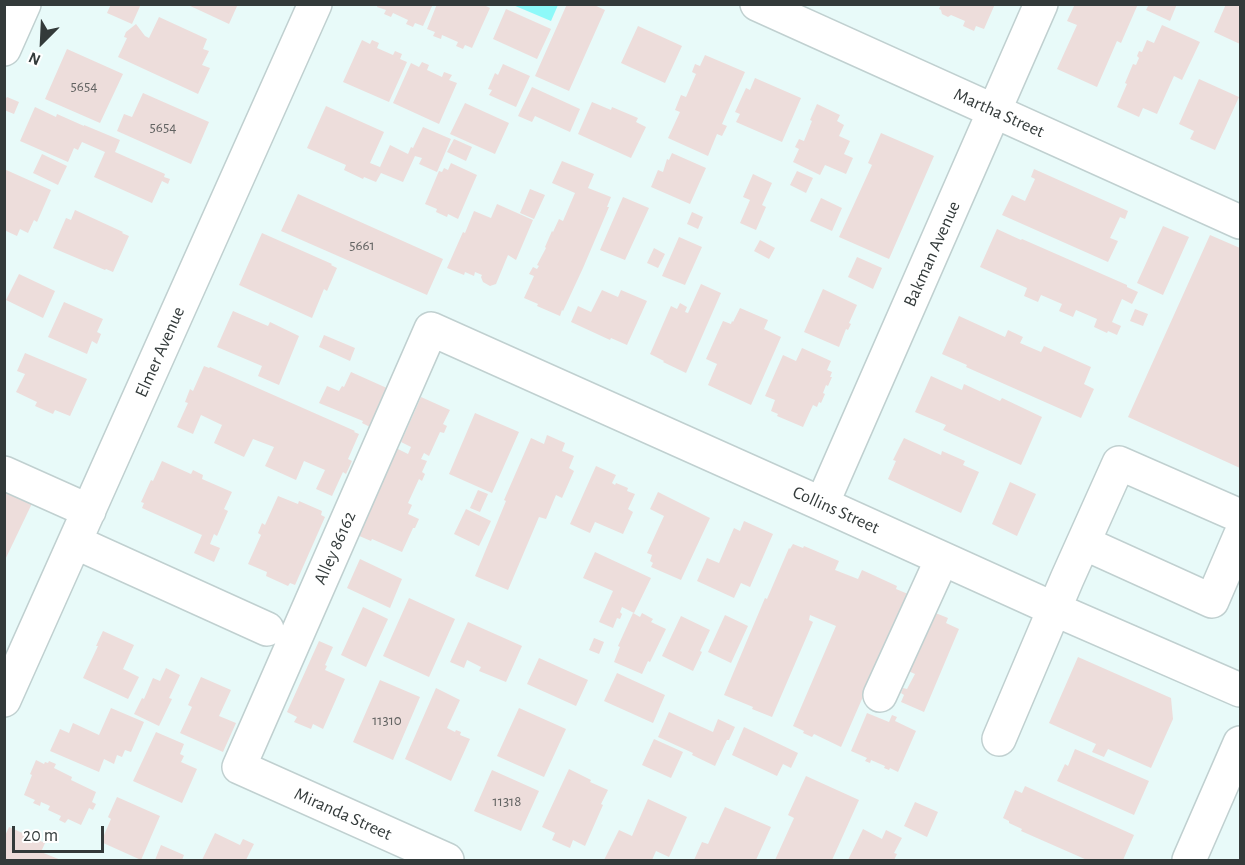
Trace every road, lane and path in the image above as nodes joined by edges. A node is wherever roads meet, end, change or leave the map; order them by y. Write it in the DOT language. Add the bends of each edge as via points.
graph roads {
  1 [pos="24,4"];
  2 [pos="315,4"];
  3 [pos="757,4"];
  4 [pos="1041,4"];
  5 [pos="4,49"];
  6 [pos="994,111"];
  7 [pos="1240,222"];
  8 [pos="431,329"];
  9 [pos="4,473"];
  10 [pos="822,504"];
  11 [pos="89,511"];
  12 [pos="1240,516"];
  13 [pos="1240,537"];
  14 [pos="75,542"];
  15 [pos="1084,543"];
  16 [pos="942,559"];
  17 [pos="1054,609"];
  18 [pos="267,629"];
  19 [pos="1240,690"];
  20 [pos="880,695"];
  21 [pos="4,700"];
  22 [pos="999,739"];
  23 [pos="1240,743"];
  24 [pos="239,766"];
  25 [pos="447,861"];
  26 [pos="1188,861"];
  1 -- 5 [label="street"];
  2 -- 11 [label="street, Elmer Avenue"];
  3 -- 6 [label="street, Martha Street"];
  4 -- 6 [label="street, Bakman Avenue"];
  6 -- 7 [label="street, Martha Street"];
  6 -- 10 [label="street, Bakman Avenue"];
  8 -- 10 [label="street, Collins Street"];
  8 -- 24 [label="street, Alley 86162"];
  9 -- 11 [label="street"];
  10 -- 16 [label="street, Collins Street"];
  11 -- 14 [label="street, Elmer Avenue"];
  12 -- 15 [label="street" via="1119,463"];
  13 -- 15 [label="street" via="1212,601"];
  14 -- 18 [label="street"];
  14 -- 21 [label="street, Elmer Avenue"];
  15 -- 17 [label="street"];
  16 -- 17 [label="street, Collins Street"];
  16 -- 20 [label="street"];
  17 -- 19 [label="street, Collins Street"];
  17 -- 22 [label="street"];
  23 -- 26 [label="street"];
  24 -- 25 [label="street, Miranda Street"];
}
